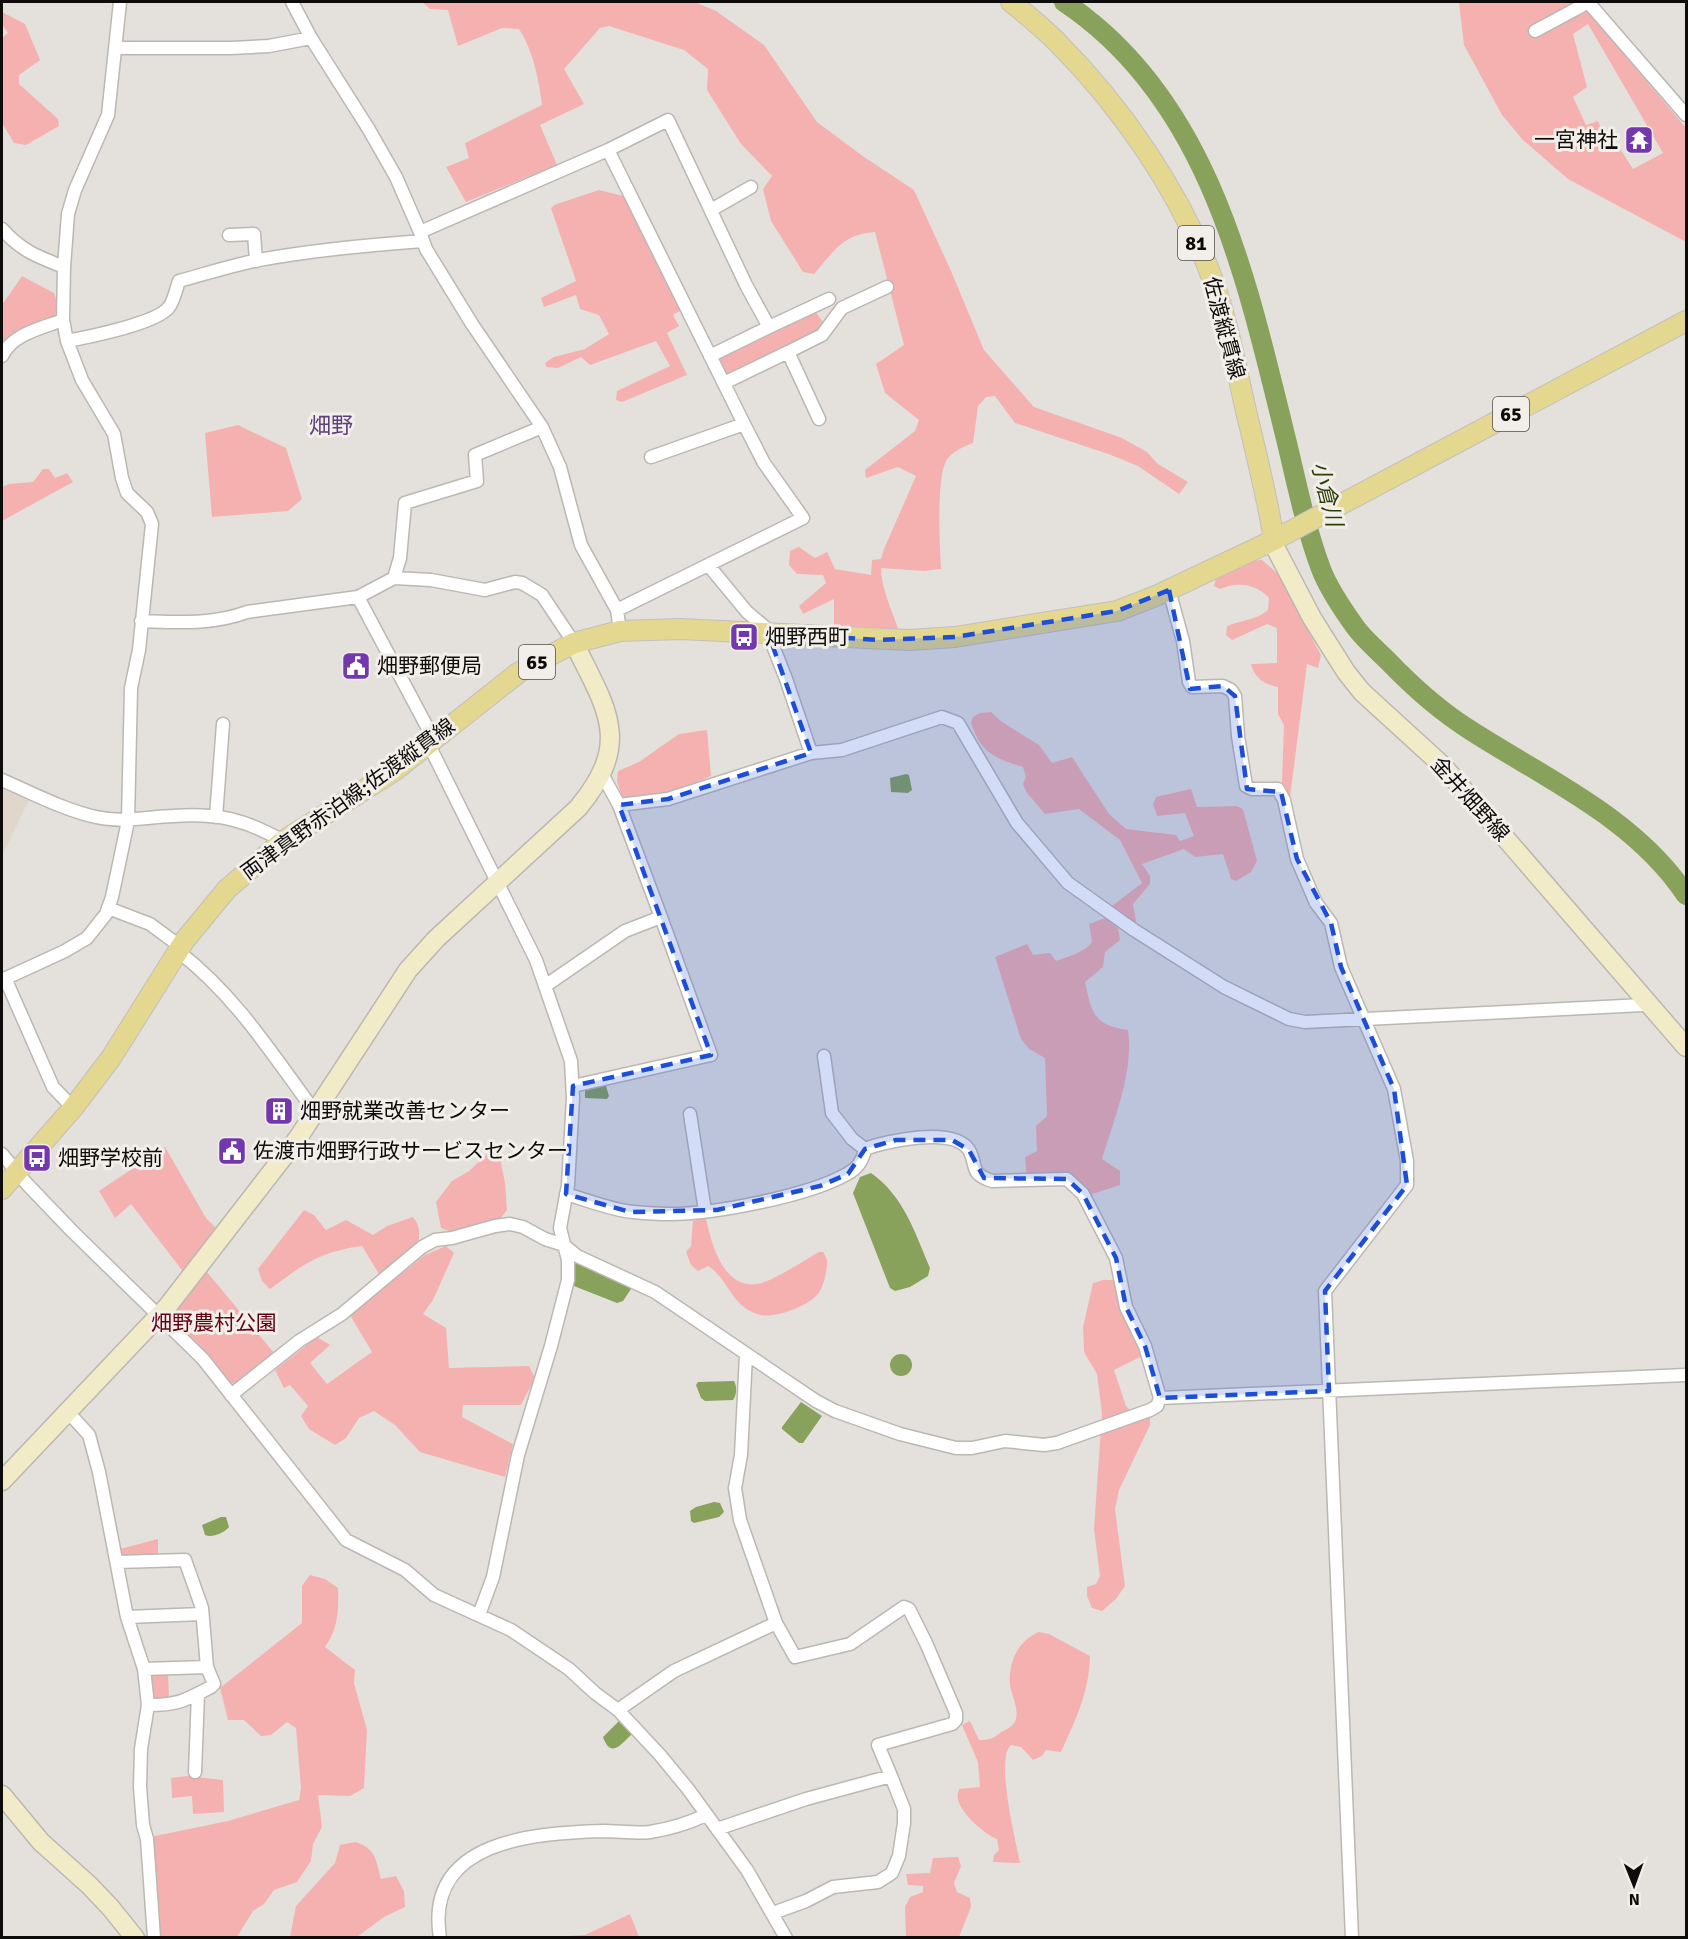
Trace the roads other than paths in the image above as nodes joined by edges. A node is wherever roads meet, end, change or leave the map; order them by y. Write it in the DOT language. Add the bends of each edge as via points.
graph roads {
  1 [pos="120,2"];
  2 [pos="292,2"];
  3 [pos="1011,2"];
  4 [pos="1589,2"];
  5 [pos="1535,31"];
  6 [pos="311,38"];
  7 [pos="116,48"];
  8 [pos="1686,115"];
  9 [pos="608,150"];
  10 [pos="751,187"];
  11 [pos="711,210"];
  12 [pos="2,229"];
  13 [pos="229,235"];
  14 [pos="422,236"];
  15 [pos="256,261"];
  16 [pos="64,267"];
  17 [pos="887,287"];
  18 [pos="829,299"];
  19 [pos="63,320"];
  20 [pos="1686,321"];
  21 [pos="769,327"];
  22 [pos="67,341"];
  23 [pos="788,352"];
  24 [pos="2,356"];
  25 [pos="710,356"];
  26 [pos="724,384"];
  27 [pos="819,419"];
  28 [pos="744,424"];
  29 [pos="542,427"];
  30 [pos="651,457"];
  31 [pos="1279,537"];
  32 [pos="709,566"];
  33 [pos="394,578"];
  34 [pos="1169,590"];
  35 [pos="358,597"];
  36 [pos="617,610"];
  37 [pos="141,621"];
  38 [pos="620,631"];
  39 [pos="768,633"];
  40 [pos="574,643"];
  41 [pos="223,724"];
  42 [pos="432,742"];
  43 [pos="811,753"];
  44 [pos="602,774"];
  45 [pos="2,780"];
  46 [pos="619,805"];
  47 [pos="216,817"];
  48 [pos="128,821"];
  49 [pos="283,842"];
  50 [pos="497,883"];
  51 [pos="108,908"];
  52 [pos="661,917"];
  53 [pos="180,950"];
  54 [pos="3,979"];
  55 [pos="545,986"];
  56 [pos="1646,1002"];
  57 [pos="1363,1019"];
  58 [pos="1686,1047"];
  59 [pos="824,1056"];
  60 [pos="573,1086"];
  61 [pos="73,1108"];
  62 [pos="315,1112"];
  63 [pos="690,1114"];
  64 [pos="865,1149"];
  65 [pos="2,1154"];
  66 [pos="16,1172"];
  67 [pos="2,1189"];
  68 [pos="566,1194"];
  69 [pos="705,1211"];
  70 [pos="564,1245"];
  71 [pos="159,1315"];
  72 [pos="746,1355"];
  73 [pos="1686,1375"];
  74 [pos="1329,1391"];
  75 [pos="231,1395"];
  76 [pos="1160,1398"];
  77 [pos="68,1412"];
  78 [pos="2,1480"];
  79 [pos="117,1562"];
  80 [pos="202,1614"];
  81 [pos="479,1615"];
  82 [pos="127,1617"];
  83 [pos="776,1623"];
  84 [pos="207,1667"];
  85 [pos="144,1670"];
  86 [pos="198,1694"];
  87 [pos="148,1705"];
  88 [pos="618,1710"];
  89 [pos="195,1772"];
  90 [pos="891,1776"];
  91 [pos="2,1795"];
  92 [pos="706,1815"];
  93 [pos="717,1829"];
  94 [pos="773,1913"];
  95 [pos="135,1938"];
  96 [pos="154,1938"];
  97 [pos="440,1938"];
  98 [pos="786,1938"];
  99 [pos="1352,1938"];
  1 -- 7 [label="street"];
  2 -- 6 [label="street"];
  3 -- 31 [label="main road, 佐渡縦貫線 / 81" via="1055,39 1127,123 1185,219 1212,278"];
  4 -- 5 [label="street"];
  4 -- 8 [label="street"];
  6 -- 7 [label="street" via="231,48"];
  6 -- 14 [label="street" via="396,177"];
  7 -- 16 [label="street" via="108,115 68,214"];
  9 -- 11 [label="street" via="668,120"];
  9 -- 14 [label="street"];
  9 -- 25 [label="street"];
  10 -- 11 [label="street"];
  11 -- 21 [label="street"];
  12 -- 16 [label="street" via="14,243"];
  13 -- 15 [label="street" via="254,234"];
  14 -- 15 [label="street"];
  14 -- 29 [label="street" via="472,324"];
  15 -- 22 [label="street" via="179,281 169,308 155,317"];
  16 -- 19 [label="street"];
  17 -- 23 [label="street" via="842,308 822,335"];
  18 -- 21 [label="street"];
  19 -- 22 [label="street"];
  19 -- 24 [label="street" via="18,339"];
  20 -- 31 [label="main road, 65"];
  21 -- 25 [label="street"];
  22 -- 37 [label="street" via="82,380 114,434 127,492 147,512 152,524"];
  23 -- 26 [label="street"];
  23 -- 27 [label="street"];
  25 -- 26 [label="street"];
  26 -- 28 [label="street"];
  28 -- 30 [label="street"];
  28 -- 32 [label="street" via="764,463 803,518"];
  29 -- 33 [label="street" via="475,455 477,481 405,503 400,558"];
  29 -- 36 [label="street" via="560,467 581,545"];
  31 -- 34 [label="main road, 両津真野赤泊線;佐渡縦貫線 / 65"];
  31 -- 56 [label="street, 金井畑野線" via="1276,549 1346,672 1362,692 1443,766"];
  32 -- 36 [label="street"];
  32 -- 39 [label="street"];
  33 -- 35 [label="street"];
  33 -- 40 [label="street" via="485,590 522,583 542,595"];
  34 -- 39 [label="main road, 両津真野赤泊線;佐渡縦貫線 / 65" via="1117,611 944,638 878,640"];
  34 -- 57 [label="street" via="1189,682 1192,687 1223,686 1235,696 1246,786 1281,792 1297,859 1316,903 1331,923 1341,967"];
  35 -- 37 [label="street" via="202,622"];
  35 -- 42 [label="street"];
  36 -- 38 [label="street"];
  37 -- 48 [label="street" via="131,688"];
  38 -- 39 [label="main road, 両津真野赤泊線;佐渡縦貫線 / 65"];
  38 -- 40 [label="main road, 両津真野赤泊線;佐渡縦貫線 / 65"];
  39 -- 43 [label="street"];
  40 -- 42 [label="main road, 両津真野赤泊線;佐渡縦貫線 / 65" via="518,673"];
  40 -- 44 [label="street" via="610,724 612,741"];
  41 -- 47 [label="street"];
  42 -- 49 [label="main road, 両津真野赤泊線;佐渡縦貫線 / 65"];
  42 -- 50 [label="street"];
  43 -- 46 [label="street" via="668,800"];
  43 -- 57 [label="street" via="842,750 942,717 950,719 958,723 1017,823 1068,883 1100,907 1224,987 1289,1019"];
  44 -- 46 [label="street"];
  44 -- 50 [label="street" via="579,808"];
  45 -- 48 [label="street" via="95,817"];
  46 -- 52 [label="street"];
  47 -- 48 [label="street"];
  47 -- 49 [label="street" via="258,827"];
  48 -- 51 [label="street"];
  49 -- 53 [label="main road, 両津真野赤泊線;佐渡縦貫線 / 65" via="227,889"];
  50 -- 55 [label="street"];
  50 -- 62 [label="street" via="408,970"];
  51 -- 53 [label="street" via="150,924"];
  51 -- 54 [label="street" via="87,938"];
  52 -- 55 [label="street" via="625,931"];
  52 -- 60 [label="street" via="711,1055"];
  53 -- 61 [label="main road, 両津真野赤泊線;佐渡縦貫線 / 65" via="111,1058"];
  53 -- 62 [label="street" via="234,1003"];
  54 -- 61 [label="street" via="52,1086"];
  55 -- 60 [label="street" via="572,1061"];
  56 -- 57 [label="street"];
  56 -- 58 [label="street, 金井畑野線"];
  57 -- 74 [label="street" via="1394,1089 1407,1161 1407,1185 1325,1291"];
  59 -- 64 [label="street" via="832,1113"];
  60 -- 68 [label="street"];
  61 -- 66 [label="main road, 両津真野赤泊線;佐渡縦貫線 / 65"];
  62 -- 71 [label="street"];
  63 -- 69 [label="street"];
  64 -- 69 [label="street" via="857,1167 820,1186"];
  64 -- 76 [label="street" via="896,1140 935,1137 961,1143 984,1178 1067,1179 1076,1185 1116,1258 1126,1307 1145,1346"];
  65 -- 66 [label="street"];
  66 -- 67 [label="main road, 両津真野赤泊線;佐渡縦貫線 / 65"];
  66 -- 71 [label="street"];
  68 -- 69 [label="street" via="630,1212"];
  68 -- 70 [label="street" via="560,1228"];
  70 -- 72 [label="street" via="576,1256 655,1292"];
  70 -- 75 [label="street" via="510,1224 435,1240"];
  70 -- 81 [label="street" via="568,1280 518,1455 493,1577"];
  71 -- 75 [label="street" via="203,1359"];
  71 -- 77 [label="street"];
  72 -- 76 [label="street" via="835,1411 956,1448 1005,1441 1057,1443 1150,1410"];
  72 -- 83 [label="street" via="741,1455 735,1488 740,1520"];
  73 -- 74 [label="street"];
  74 -- 76 [label="street"];
  74 -- 99 [label="street"];
  75 -- 81 [label="street" via="346,1540 405,1570 435,1595"];
  77 -- 78 [label="street"];
  77 -- 79 [label="street" via="89,1436"];
  79 -- 80 [label="street" via="185,1560"];
  79 -- 82 [label="street"];
  80 -- 82 [label="street"];
  80 -- 84 [label="street"];
  81 -- 88 [label="street" via="512,1630"];
  82 -- 85 [label="street"];
  83 -- 88 [label="street" via="674,1671"];
  83 -- 90 [label="street" via="795,1657 850,1644 904,1607 909,1609 956,1720 878,1745"];
  84 -- 85 [label="street"];
  84 -- 86 [label="street" via="214,1684"];
  85 -- 87 [label="street"];
  86 -- 87 [label="street" via="172,1705"];
  86 -- 89 [label="street"];
  87 -- 96 [label="street" via="140,1788"];
  88 -- 92 [label="street" via="660,1755"];
  90 -- 93 [label="street"];
  90 -- 94 [label="street" via="904,1809 899,1856 892,1873 878,1882 833,1887"];
  91 -- 95 [label="street" via="41,1842 89,1885"];
  92 -- 93 [label="street"];
  92 -- 97 [label="street" via="648,1832 604,1831 496,1845 451,1874 439,1915"];
  93 -- 94 [label="street"];
  94 -- 98 [label="street"];
}
